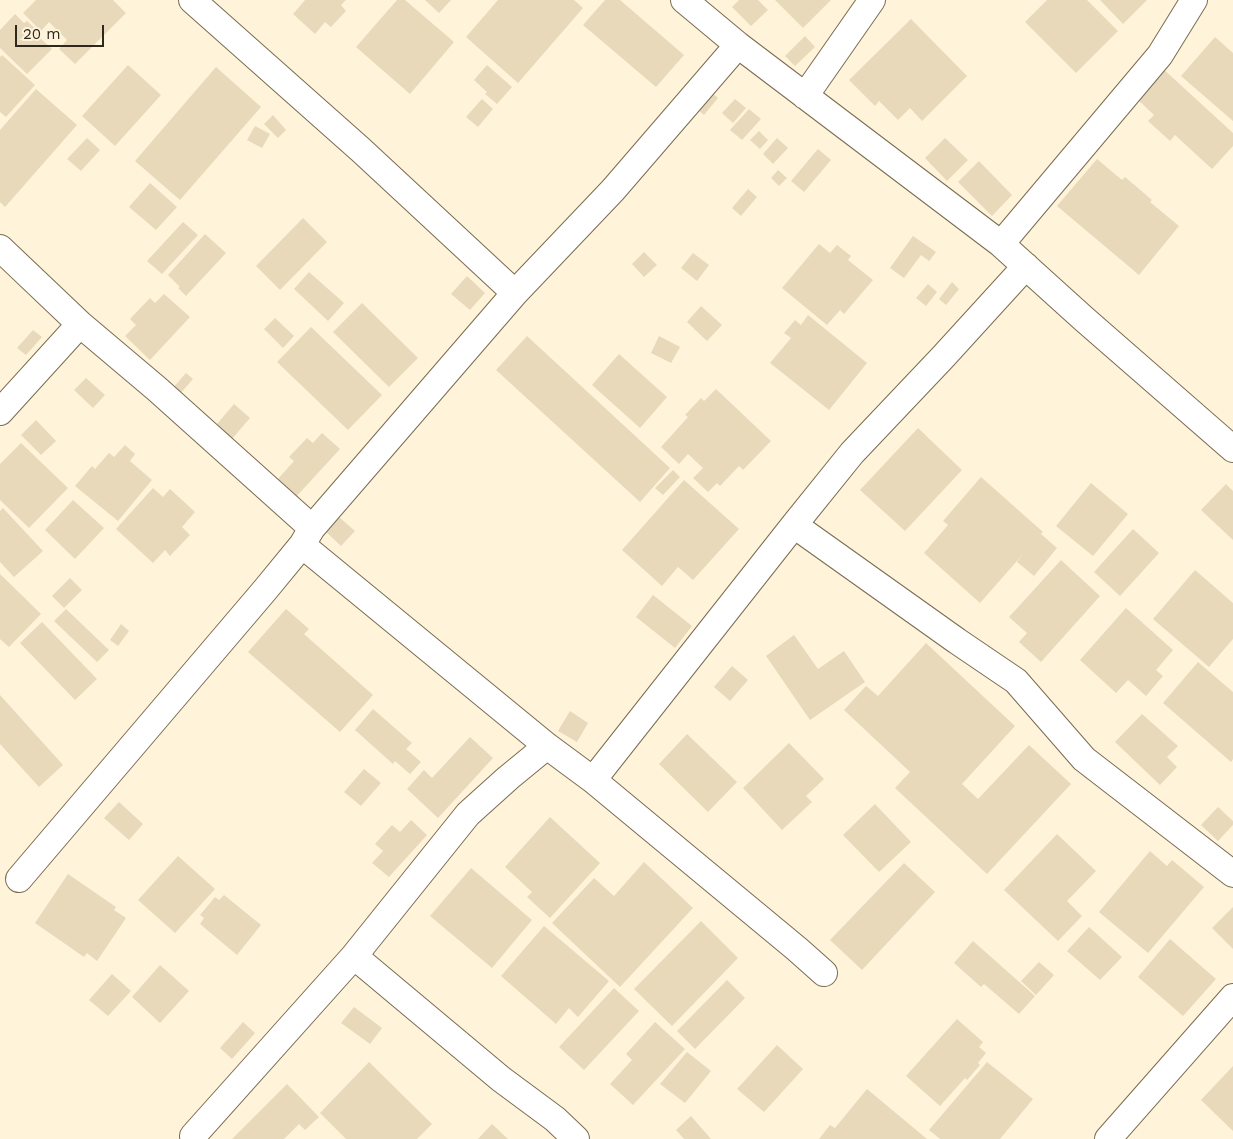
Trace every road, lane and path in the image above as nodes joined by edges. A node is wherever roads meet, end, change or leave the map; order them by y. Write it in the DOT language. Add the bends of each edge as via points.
graph roads {
  1 [pos="192,0"];
  2 [pos="684,0"];
  3 [pos="872,0"];
  4 [pos="1194,0"];
  5 [pos="738,45"];
  6 [pos="805,96"];
  7 [pos="1001,244"];
  8 [pos="0,248"];
  9 [pos="1026,266"];
  10 [pos="515,294"];
  11 [pos="80,324"];
  12 [pos="0,412"];
  13 [pos="1233,448"];
  14 [pos="794,526"];
  15 [pos="307,537"];
  16 [pos="547,746"];
  17 [pos="594,780"];
  18 [pos="1233,874"];
  19 [pos="19,880"];
  20 [pos="354,956"];
  21 [pos="824,973"];
  22 [pos="1233,997"];
  23 [pos="195,1139"];
  24 [pos="576,1139"];
  25 [pos="1108,1139"];
  1 -- 10 [label="street" via="361,150"];
  2 -- 5 [label="street"];
  3 -- 6 [label="street"];
  4 -- 7 [label="street" via="1160,55"];
  5 -- 6 [label="street"];
  5 -- 10 [label="street" via="613,190"];
  6 -- 7 [label="street"];
  7 -- 9 [label="street"];
  8 -- 11 [label="street"];
  9 -- 13 [label="street"];
  9 -- 14 [label="street" via="852,453"];
  10 -- 15 [label="street"];
  11 -- 12 [label="street"];
  11 -- 15 [label="street" via="156,389"];
  14 -- 17 [label="street"];
  14 -- 18 [label="street" via="1016,681 1084,759"];
  15 -- 16 [label="street"];
  15 -- 19 [label="street"];
  16 -- 17 [label="street"];
  16 -- 20 [label="street" via="468,814"];
  17 -- 21 [label="street"];
  20 -- 23 [label="street" via="193,1136"];
  20 -- 24 [label="street"];
  22 -- 25 [label="street"];
}
